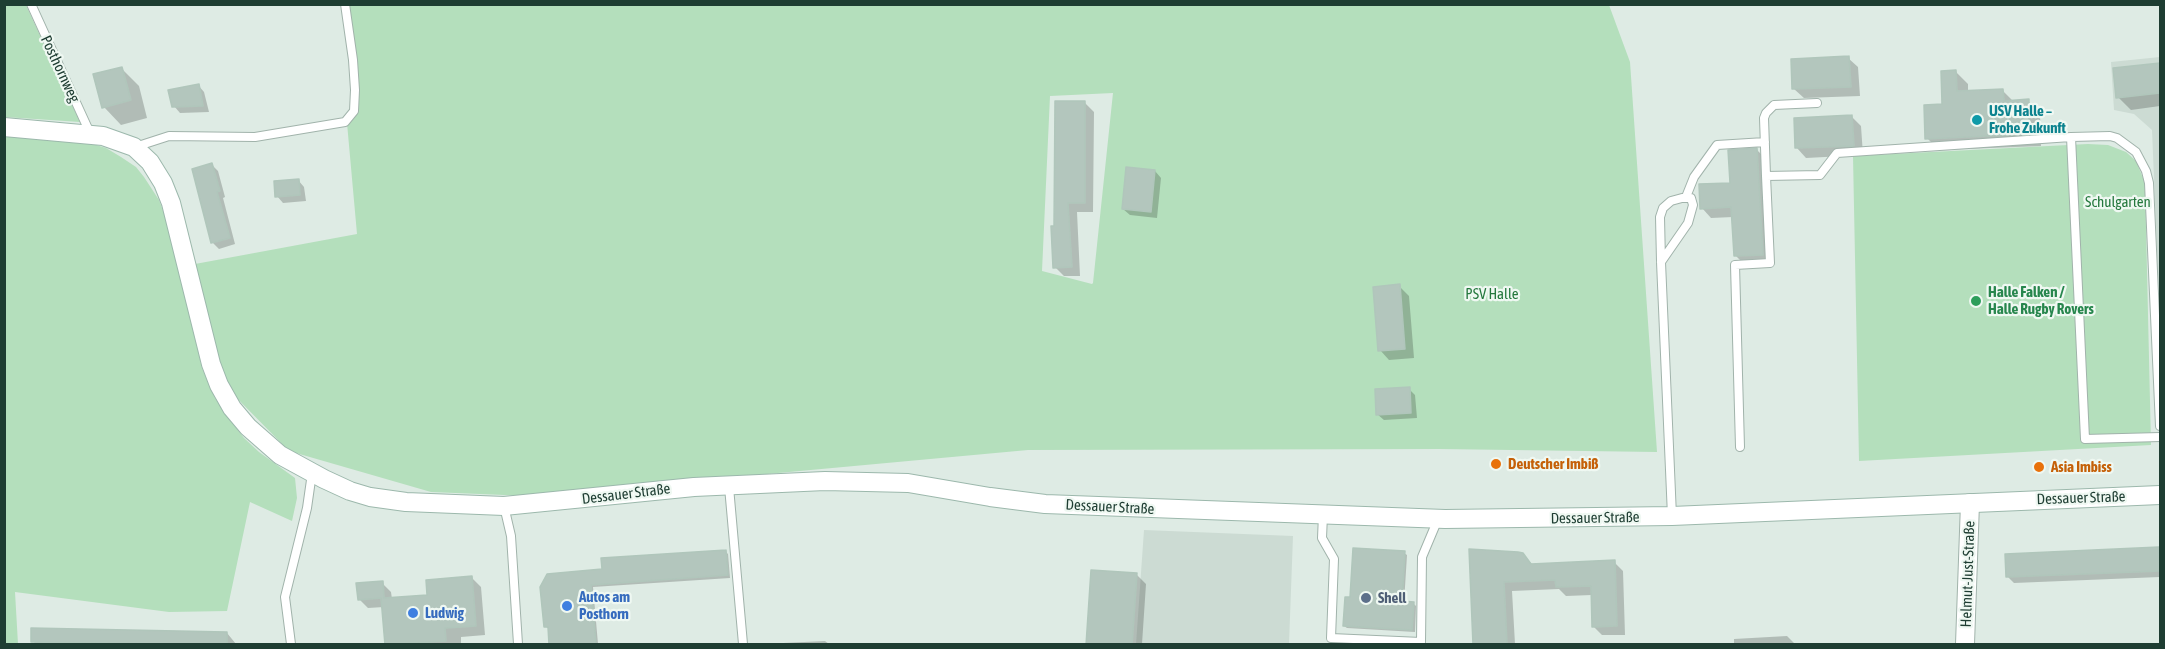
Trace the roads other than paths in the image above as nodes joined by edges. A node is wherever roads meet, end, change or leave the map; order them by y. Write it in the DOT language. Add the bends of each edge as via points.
graph roads {
  1 [pos="31,4"];
  2 [pos="345,4"];
  3 [pos="1817,103"];
  4 [pos="4,127"];
  5 [pos="90,133"];
  6 [pos="2071,136"];
  7 [pos="1765,142"];
  8 [pos="134,147"];
  9 [pos="1766,176"];
  10 [pos="1686,197"];
  11 [pos="1661,262"];
  12 [pos="2160,426"];
  13 [pos="2160,437"];
  14 [pos="1740,447"];
  15 [pos="312,473"];
  16 [pos="729,485"];
  17 [pos="2160,495"];
  18 [pos="1970,503"];
  19 [pos="504,506"];
  20 [pos="1323,515"];
  21 [pos="1672,516"];
  22 [pos="1438,519"];
  23 [pos="291,645"];
  24 [pos="519,645"];
  25 [pos="742,645"];
  26 [pos="1965,645"];
  1 -- 5 [label="lane, Posthornweg"];
  2 -- 8 [label="lane" via="356,90 354,111 345,122 255,137 169,136"];
  3 -- 7 [label="lane" via="1770,107 1764,118"];
  4 -- 5 [label="main road"];
  5 -- 8 [label="main road"];
  6 -- 9 [label="lane" via="1837,153 1820,176"];
  6 -- 12 [label="lane" via="2117,138 2136,152 2146,171"];
  6 -- 13 [label="lane" via="2085,439"];
  7 -- 9 [label="lane"];
  7 -- 10 [label="lane" via="1717,145 1694,177"];
  8 -- 15 [label="main road, Dessauer Straße" via="150,162 171,203 219,385 232,408 264,442"];
  9 -- 14 [label="lane" via="1763,195 1770,263 1735,265"];
  10 -- 11 [label="lane" via="1693,201 1688,223"];
  10 -- 11 [label="lane" via="1663,208"];
  11 -- 21 [label="lane"];
  15 -- 19 [label="main road, Dessauer Straße" via="350,491 390,500"];
  15 -- 23 [label="lane" via="285,597"];
  16 -- 19 [label="main road, Dessauer Straße"];
  16 -- 20 [label="main road, Dessauer Straße" via="908,483 1045,504"];
  16 -- 25 [label="lane"];
  17 -- 18 [label="main road, Dessauer Straße"];
  18 -- 21 [label="main road, Dessauer Straße"];
  18 -- 26 [label="main road, Helmut-Just-Straße"];
  19 -- 24 [label="lane" via="512,536"];
  20 -- 22 [label="main road, Dessauer Straße"];
  20 -- 22 [label="lane" via="1322,538 1334,559 1330,638 1421,642 1422,557"];
  21 -- 22 [label="main road, Dessauer Straße"];
}
